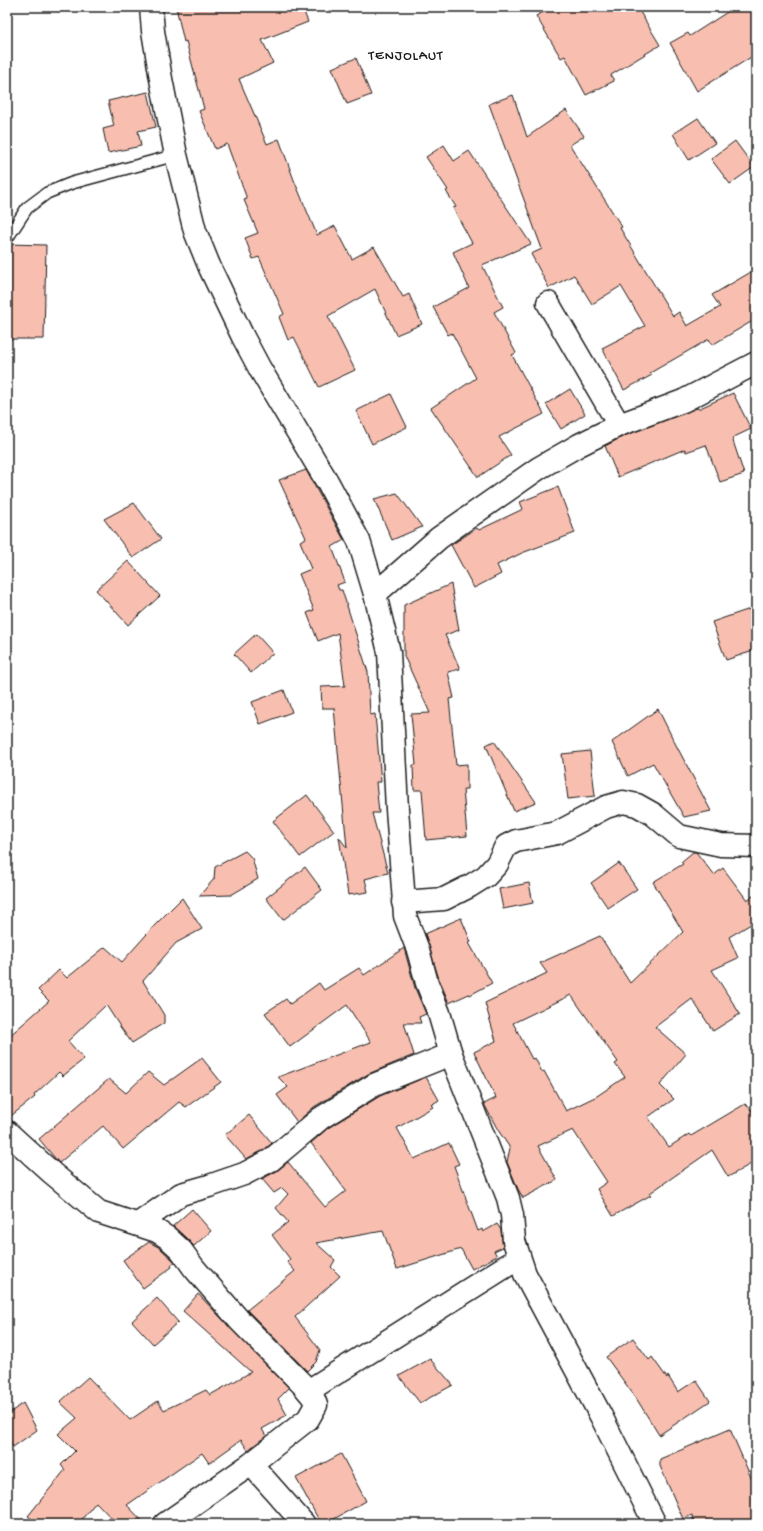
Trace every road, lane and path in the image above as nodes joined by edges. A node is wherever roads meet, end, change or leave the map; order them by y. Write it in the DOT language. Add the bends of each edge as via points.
graph roads {
  1 [pos="151,7"];
  2 [pos="176,155"];
  3 [pos="8,237"];
  4 [pos="548,303"];
  5 [pos="756,363"];
  6 [pos="619,425"];
  7 [pos="375,594"];
  8 [pos="756,846"];
  9 [pos="403,902"];
  10 [pos="451,1054"];
  11 [pos="7,1132"];
  12 [pos="138,1224"];
  13 [pos="519,1258"];
  14 [pos="308,1391"];
  15 [pos="251,1464"];
  16 [pos="165,1524"];
  17 [pos="304,1524"];
  18 [pos="654,1524"];
  1 -- 2 [label="street" via="153,31"];
  2 -- 3 [label="lane" via="72,183 47,193 27,208"];
  2 -- 7 [label="street" via="195,231 210,268 260,369 328,483 359,541"];
  4 -- 6 [label="street"];
  5 -- 6 [label="street" via="683,401"];
  6 -- 7 [label="street" via="539,468 506,490 439,538"];
  7 -- 9 [label="street" via="389,652"];
  8 -- 9 [label="street" via="721,845 679,836 653,814 637,805 623,802 606,807 557,833 516,841 506,846 497,864 486,876 444,899"];
  9 -- 10 [label="street" via="405,916"];
  10 -- 12 [label="street" via="374,1085 321,1118 271,1160 244,1174 181,1194"];
  10 -- 13 [label="street" via="508,1198"];
  11 -- 12 [label="street" via="99,1212"];
  12 -- 14 [label="street" via="157,1231 181,1250 240,1322"];
  13 -- 14 [label="street"];
  13 -- 18 [label="street"];
  14 -- 15 [label="street" via="316,1405 308,1419"];
  15 -- 16 [label="street"];
  15 -- 17 [label="street"];
}
